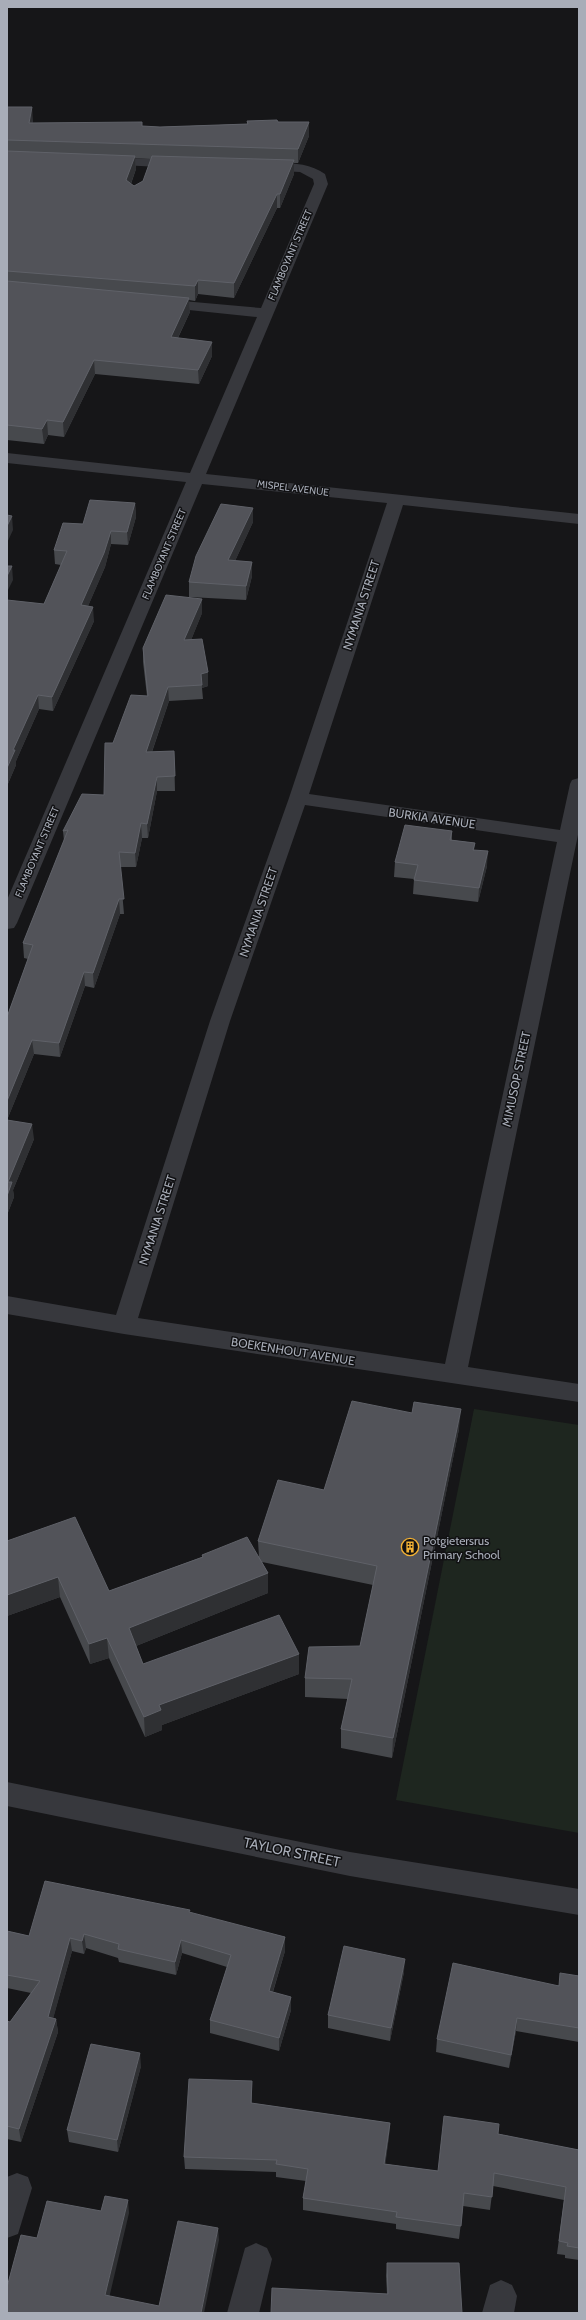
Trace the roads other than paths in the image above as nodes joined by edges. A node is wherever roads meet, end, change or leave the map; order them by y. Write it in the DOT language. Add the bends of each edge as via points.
graph roads {
  1 [pos="96,161"];
  2 [pos="195,164"];
  3 [pos="250,166"];
  4 [pos="148,302"];
  5 [pos="266,313"];
  6 [pos="7,458"];
  7 [pos="197,477"];
  8 [pos="396,500"];
  9 [pos="579,520"];
  10 [pos="579,784"];
  11 [pos="298,798"];
  12 [pos="566,837"];
  13 [pos="7,923"];
  14 [pos="7,1305"];
  15 [pos="124,1325"];
  16 [pos="455,1375"];
  17 [pos="579,1393"];
  18 [pos="7,1794"];
  19 [pos="579,1902"];
  20 [pos="17,2188"];
  21 [pos="7,2223"];
  22 [pos="256,2259"];
  23 [pos="243,2313"];
  1 -- 2 [label="street" via="145,169"];
  3 -- 5 [label="street, FLAMBOYANT STREET" via="305,169 315,172 320,177 321,184"];
  4 -- 5 [label="street"];
  5 -- 7 [label="street, FLAMBOYANT STREET"];
  6 -- 7 [label="street, MISPEL AVENUE"];
  7 -- 8 [label="street, MISPEL AVENUE"];
  7 -- 13 [label="street, FLAMBOYANT STREET"];
  8 -- 9 [label="street, MISPEL AVENUE"];
  8 -- 11 [label="street, NYMANIA STREET"];
  10 -- 12 [label="street, MIMUSOP STREET"];
  11 -- 12 [label="street, BURKIA AVENUE"];
  11 -- 15 [label="street, NYMANIA STREET" via="220,1021"];
  12 -- 16 [label="street, MIMUSOP STREET"];
  14 -- 15 [label="street, BOEKENHOUT AVENUE"];
  15 -- 16 [label="street, BOEKENHOUT AVENUE"];
  16 -- 17 [label="street, BOEKENHOUT AVENUE"];
  18 -- 19 [label="street, TAYLOR STREET" via="350,1864"];
  20 -- 21 [label="street"];
  22 -- 23 [label="street"];
}
